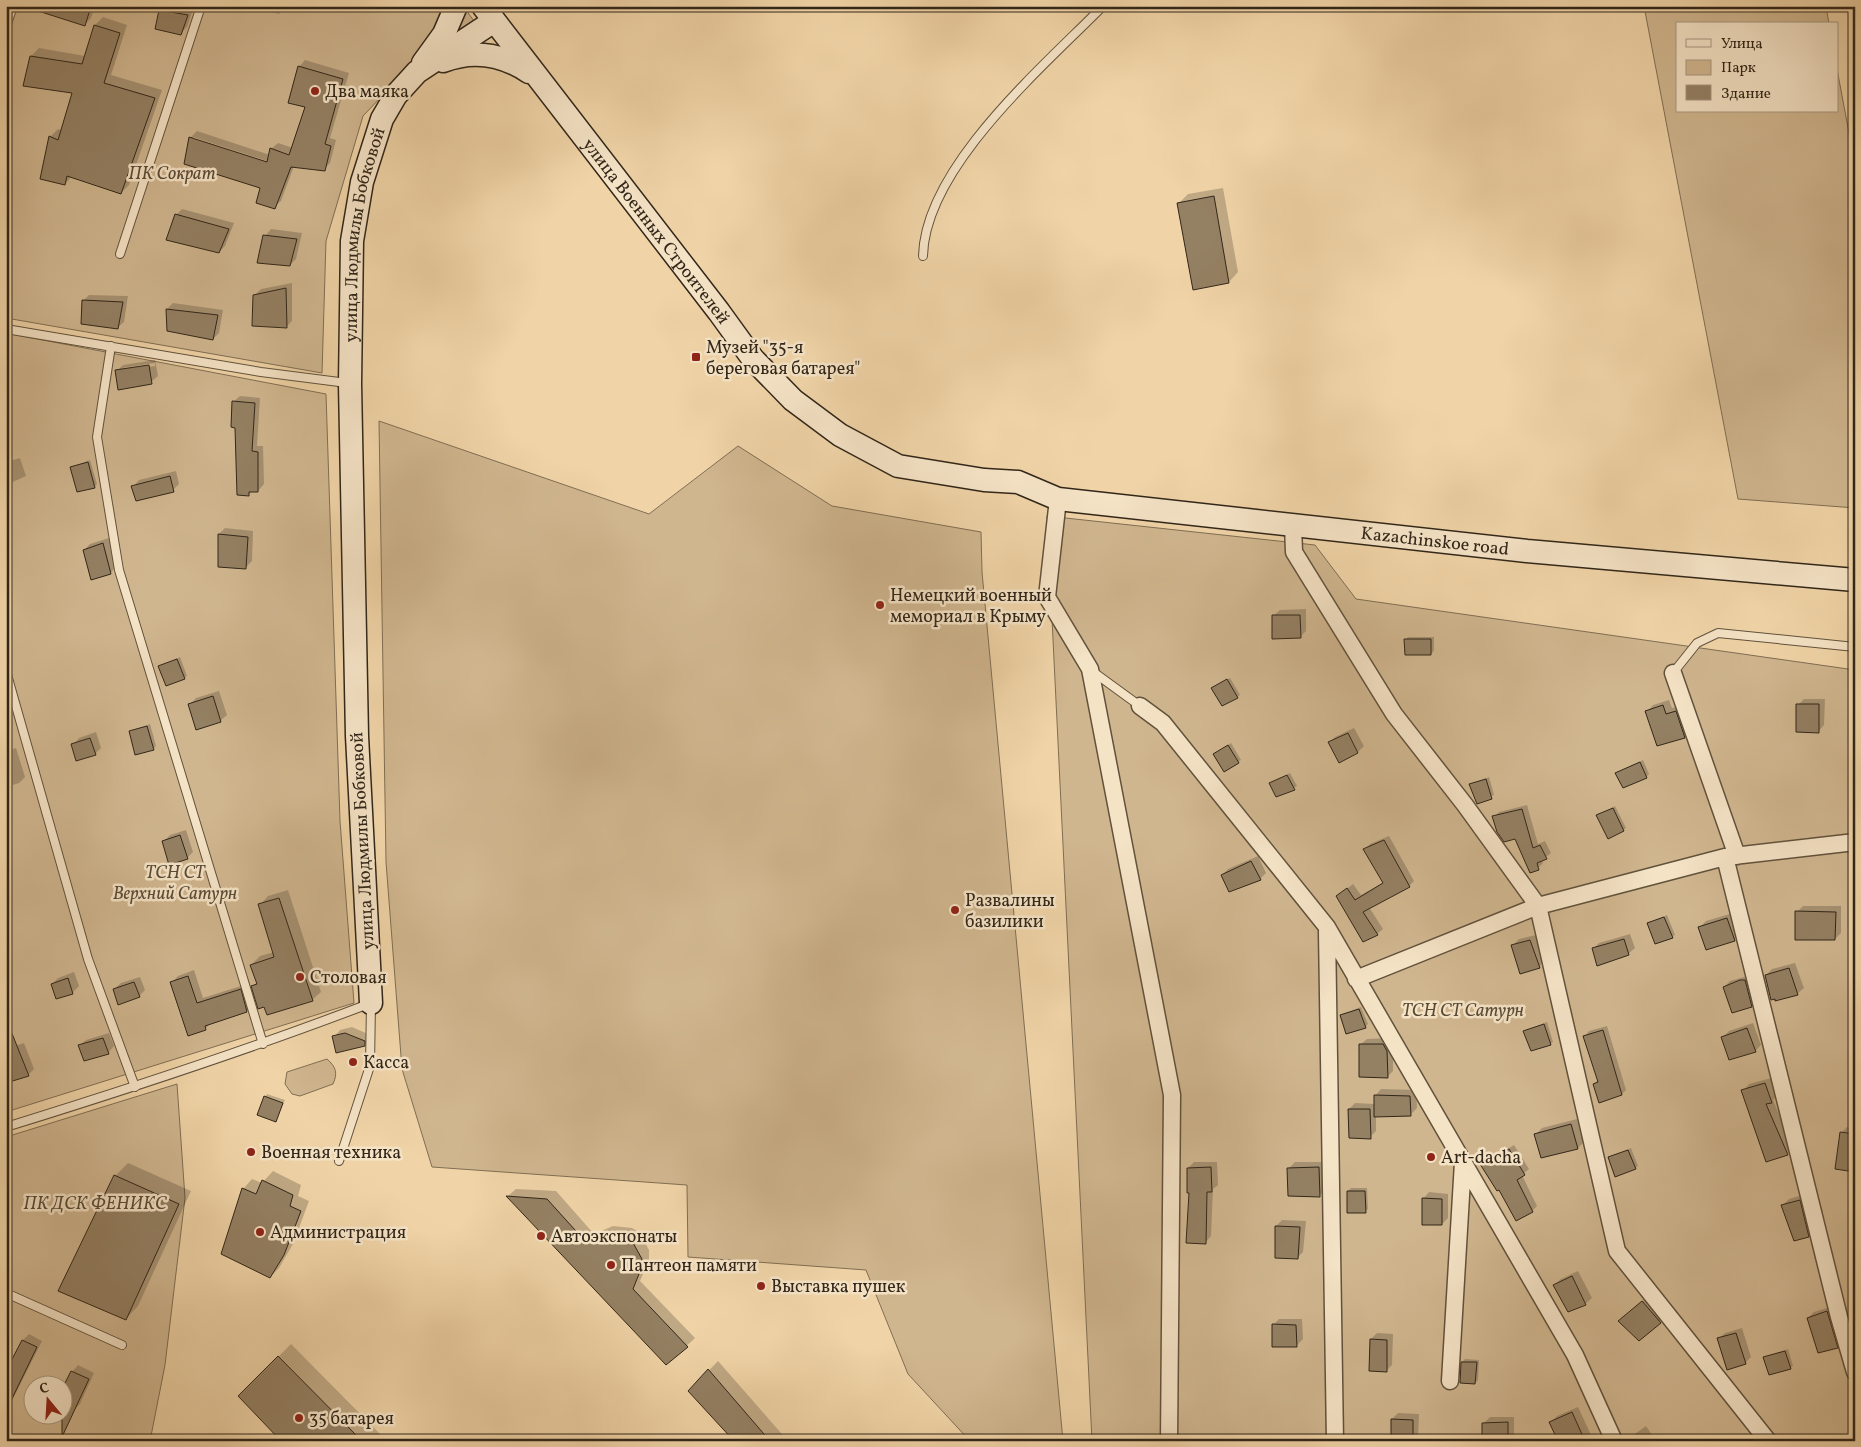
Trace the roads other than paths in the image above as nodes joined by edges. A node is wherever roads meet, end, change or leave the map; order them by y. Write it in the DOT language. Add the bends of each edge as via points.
graph roads {
  1 [pos="13,6"];
  2 [pos="201,6"];
  3 [pos="456,6"];
  4 [pos="1103,6"];
  5 [pos="489,14"];
  6 [pos="6,27"];
  7 [pos="417,72"];
  8 [pos="538,78"];
  9 [pos="120,254"];
  10 [pos="923,256"];
  11 [pos="6,329"];
  12 [pos="111,346"];
  13 [pos="350,384"];
  14 [pos="1018,482"];
  15 [pos="1058,499"];
  16 [pos="1293,525"];
  17 [pos="1855,580"];
  18 [pos="1855,647"];
  19 [pos="1090,669"];
  20 [pos="6,671"];
  21 [pos="1673,673"];
  22 [pos="1140,706"];
  23 [pos="1855,842"];
  24 [pos="1731,857"];
  25 [pos="1538,906"];
  26 [pos="1327,927"];
  27 [pos="1356,979"];
  28 [pos="371,1003"];
  29 [pos="263,1044"];
  30 [pos="135,1088"];
  31 [pos="6,1126"];
  32 [pos="339,1161"];
  33 [pos="1463,1162"];
  34 [pos="6,1293"];
  35 [pos="122,1345"];
  36 [pos="1855,1372"];
  37 [pos="1450,1381"];
  38 [pos="1169,1441"];
  39 [pos="1335,1441"];
  40 [pos="1614,1441"];
  41 [pos="1768,1441"];
  1 -- 6 [label="lane"];
  2 -- 9 [label="lane"];
  3 -- 7 [label="main road" via="444,34"];
  4 -- 10 [label="lane" via="993,117 973,143 930,214 923,238"];
  5 -- 7 [label="main road, улица Людмилы Бобковой"];
  5 -- 8 [label="main road, улица Военных Строителей"];
  7 -- 8 [label="main road" via="462,55 478,54 501,57"];
  7 -- 13 [label="main road, улица Людмилы Бобковой" via="396,95 382,119 362,182 352,241"];
  8 -- 14 [label="main road, улица Военных Строителей" via="753,359 793,400 840,435 898,466 984,480"];
  11 -- 12 [label="lane"];
  12 -- 13 [label="lane"];
  12 -- 29 [label="lane" via="97,437 119,570"];
  13 -- 28 [label="main road, улица Людмилы Бобковой" via="356,736"];
  14 -- 15 [label="main road, Kazachinskoe road"];
  15 -- 16 [label="main road, Kazachinskoe road"];
  15 -- 19 [label="street" via="1047,597"];
  16 -- 17 [label="main road, Kazachinskoe road" via="1528,551"];
  16 -- 25 [label="street" via="1294,552 1394,714"];
  18 -- 21 [label="lane" via="1718,633 1697,643"];
  19 -- 22 [label="lane"];
  19 -- 38 [label="street" via="1172,1095"];
  20 -- 30 [label="lane" via="88,959"];
  21 -- 24 [label="street"];
  22 -- 26 [label="street" via="1163,723"];
  23 -- 24 [label="street"];
  24 -- 25 [label="street"];
  24 -- 36 [label="street" via="1839,1317"];
  25 -- 27 [label="street"];
  25 -- 41 [label="street" via="1617,1251"];
  26 -- 27 [label="street"];
  26 -- 39 [label="street"];
  27 -- 33 [label="street"];
  28 -- 29 [label="lane"];
  28 -- 32 [label="lane" via="370,1066"];
  29 -- 30 [label="lane"];
  30 -- 31 [label="lane"];
  33 -- 37 [label="street"];
  33 -- 40 [label="street" via="1575,1356"];
  34 -- 35 [label="lane"];
}
